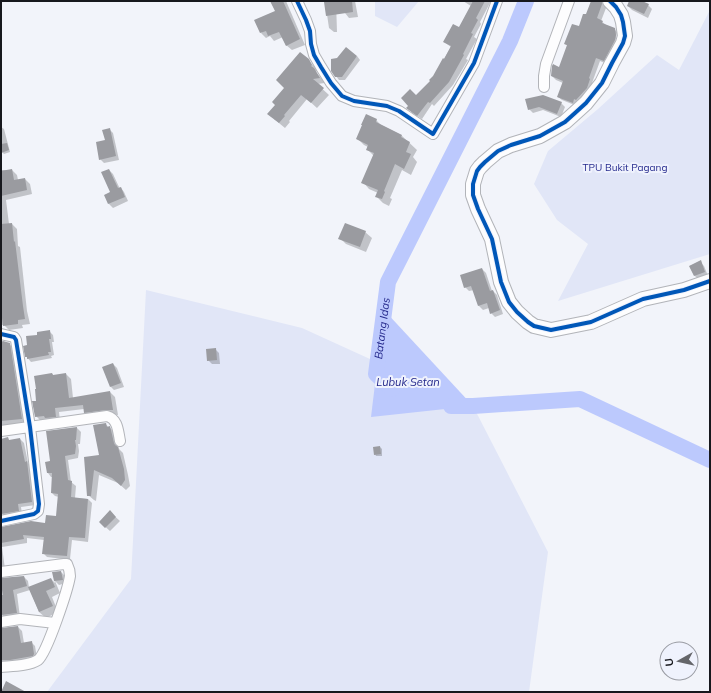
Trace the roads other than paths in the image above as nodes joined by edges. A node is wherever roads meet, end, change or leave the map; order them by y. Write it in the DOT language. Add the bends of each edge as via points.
graph roads {
  1 [pos="297,1"];
  2 [pos="497,1"];
  3 [pos="569,1"];
  4 [pos="610,1"];
  5 [pos="544,87"];
  6 [pos="710,281"];
  7 [pos="1,334"];
  8 [pos="30,427"];
  9 [pos="1,431"];
  10 [pos="120,441"];
  11 [pos="1,521"];
  12 [pos="1,572"];
  13 [pos="1,622"];
  14 [pos="55,623"];
  15 [pos="1,667"];
  1 -- 2 [label="street" via="310,31 314,55 330,83 342,96 399,111 433,134 474,63"];
  3 -- 5 [label="street" via="546,64"];
  4 -- 6 [label="street" via="621,15 625,36 602,83 586,103 565,122 540,136 498,151 477,171 473,195 492,239 509,302 534,326 552,330 591,322 643,299"];
  7 -- 8 [label="street" via="14,337 16,340"];
  8 -- 9 [label="street"];
  8 -- 10 [label="street" via="107,416 116,424"];
  8 -- 11 [label="street" via="38,511"];
  12 -- 14 [label="street" via="67,564 70,576"];
  13 -- 14 [label="street" via="20,619"];
  14 -- 15 [label="street" via="40,658 32,663"];
}
